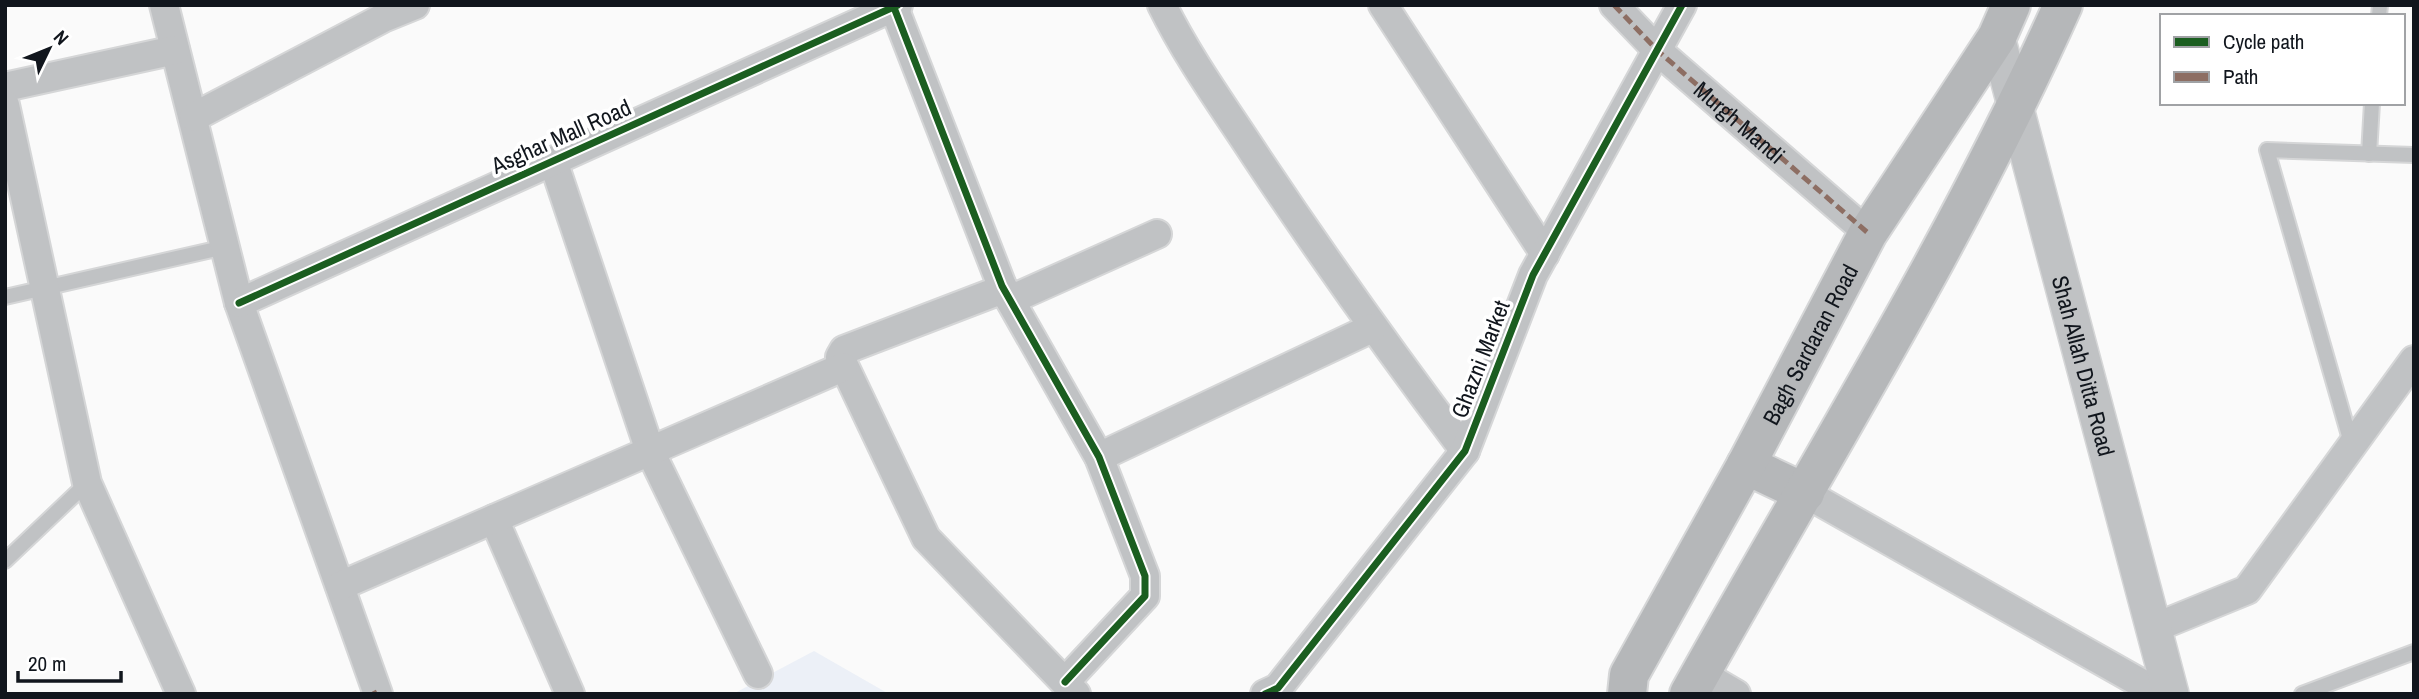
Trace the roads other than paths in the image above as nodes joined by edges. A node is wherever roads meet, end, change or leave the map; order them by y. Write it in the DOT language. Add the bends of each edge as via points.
graph roads {
  1 [pos="164,5"];
  2 [pos="415,5"];
  3 [pos="1163,5"];
  4 [pos="1383,5"];
  5 [pos="1614,5"];
  6 [pos="1682,5"];
  7 [pos="2063,5"];
  8 [pos="895,6"];
  9 [pos="382,12"];
  10 [pos="2004,21"];
  11 [pos="175,50"];
  12 [pos="1658,51"];
  13 [pos="5,87"];
  14 [pos="5,105"];
  15 [pos="2372,105"];
  16 [pos="2016,111"];
  17 [pos="194,117"];
  18 [pos="2369,154"];
  19 [pos="2414,155"];
  20 [pos="553,161"];
  21 [pos="1868,233"];
  22 [pos="1157,234"];
  23 [pos="225,247"];
  24 [pos="1545,254"];
  25 [pos="44,287"];
  26 [pos="1006,293"];
  27 [pos="5,297"];
  28 [pos="239,303"];
  29 [pos="1372,328"];
  30 [pos="2414,360"];
  31 [pos="843,367"];
  32 [pos="2351,446"];
  33 [pos="650,451"];
  34 [pos="1465,451"];
  35 [pos="1099,457"];
  36 [pos="1746,465"];
  37 [pos="88,483"];
  38 [pos="1805,493"];
  39 [pos="494,519"];
  40 [pos="5,561"];
  41 [pos="340,586"];
  42 [pos="2154,628"];
  43 [pos="2414,652"];
  44 [pos="758,674"];
  45 [pos="1695,683"];
  46 [pos="1070,688"];
  47 [pos="376,693"];
  48 [pos="181,694"];
  49 [pos="570,694"];
  50 [pos="1265,694"];
  51 [pos="1627,694"];
  52 [pos="1736,694"];
  53 [pos="2160,694"];
  54 [pos="2171,694"];
  55 [pos="2302,694"];
  1 -- 11 [label="street"];
  2 -- 9 [label="street"];
  3 -- 29 [label="street" via="1186,50"];
  4 -- 24 [label="street"];
  5 -- 12 [label="street, Murgh Mandi"];
  6 -- 12 [label="street, Ghazni Market"];
  7 -- 16 [label="main road"];
  8 -- 20 [label="street, Asghar Mall Road"];
  8 -- 26 [label="street"];
  9 -- 17 [label="street"];
  10 -- 16 [label="street, Shah Allah Ditta Road"];
  10 -- 21 [label="main road, Bagh Sardaran Road"];
  11 -- 13 [label="street"];
  11 -- 17 [label="street"];
  12 -- 21 [label="street, Murgh Mandi"];
  12 -- 24 [label="street, Ghazni Market"];
  14 -- 25 [label="street"];
  15 -- 18 [label="lane"];
  16 -- 38 [label="main road"];
  16 -- 42 [label="street, Shah Allah Ditta Road"];
  17 -- 23 [label="street"];
  18 -- 19 [label="lane"];
  18 -- 32 [label="lane" via="2267,149"];
  20 -- 28 [label="street, Asghar Mall Road"];
  20 -- 33 [label="street"];
  21 -- 36 [label="main road, Bagh Sardaran Road"];
  22 -- 26 [label="street"];
  23 -- 25 [label="lane"];
  23 -- 28 [label="street"];
  24 -- 34 [label="street, Ghazni Market"];
  25 -- 27 [label="lane"];
  25 -- 37 [label="street"];
  26 -- 31 [label="street" via="998,291 844,350"];
  26 -- 35 [label="street"];
  28 -- 41 [label="street"];
  29 -- 34 [label="street"];
  29 -- 35 [label="street"];
  30 -- 32 [label="street"];
  31 -- 33 [label="street"];
  31 -- 46 [label="street" via="926,538"];
  32 -- 42 [label="street" via="2248,590"];
  33 -- 39 [label="street"];
  33 -- 44 [label="street"];
  34 -- 50 [label="street, Ghazni Market" via="1278,688"];
  35 -- 46 [label="street" via="1140,558 1144,596"];
  36 -- 38 [label="main road"];
  36 -- 51 [label="main road, Bagh Sardaran Road" via="1629,675"];
  37 -- 40 [label="lane"];
  37 -- 48 [label="street"];
  38 -- 45 [label="main road"];
  38 -- 53 [label="street"];
  39 -- 41 [label="street"];
  39 -- 49 [label="street"];
  41 -- 47 [label="street"];
  42 -- 54 [label="street, Shah Allah Ditta Road"];
  43 -- 55 [label="lane"];
  45 -- 52 [label="street"];
}
